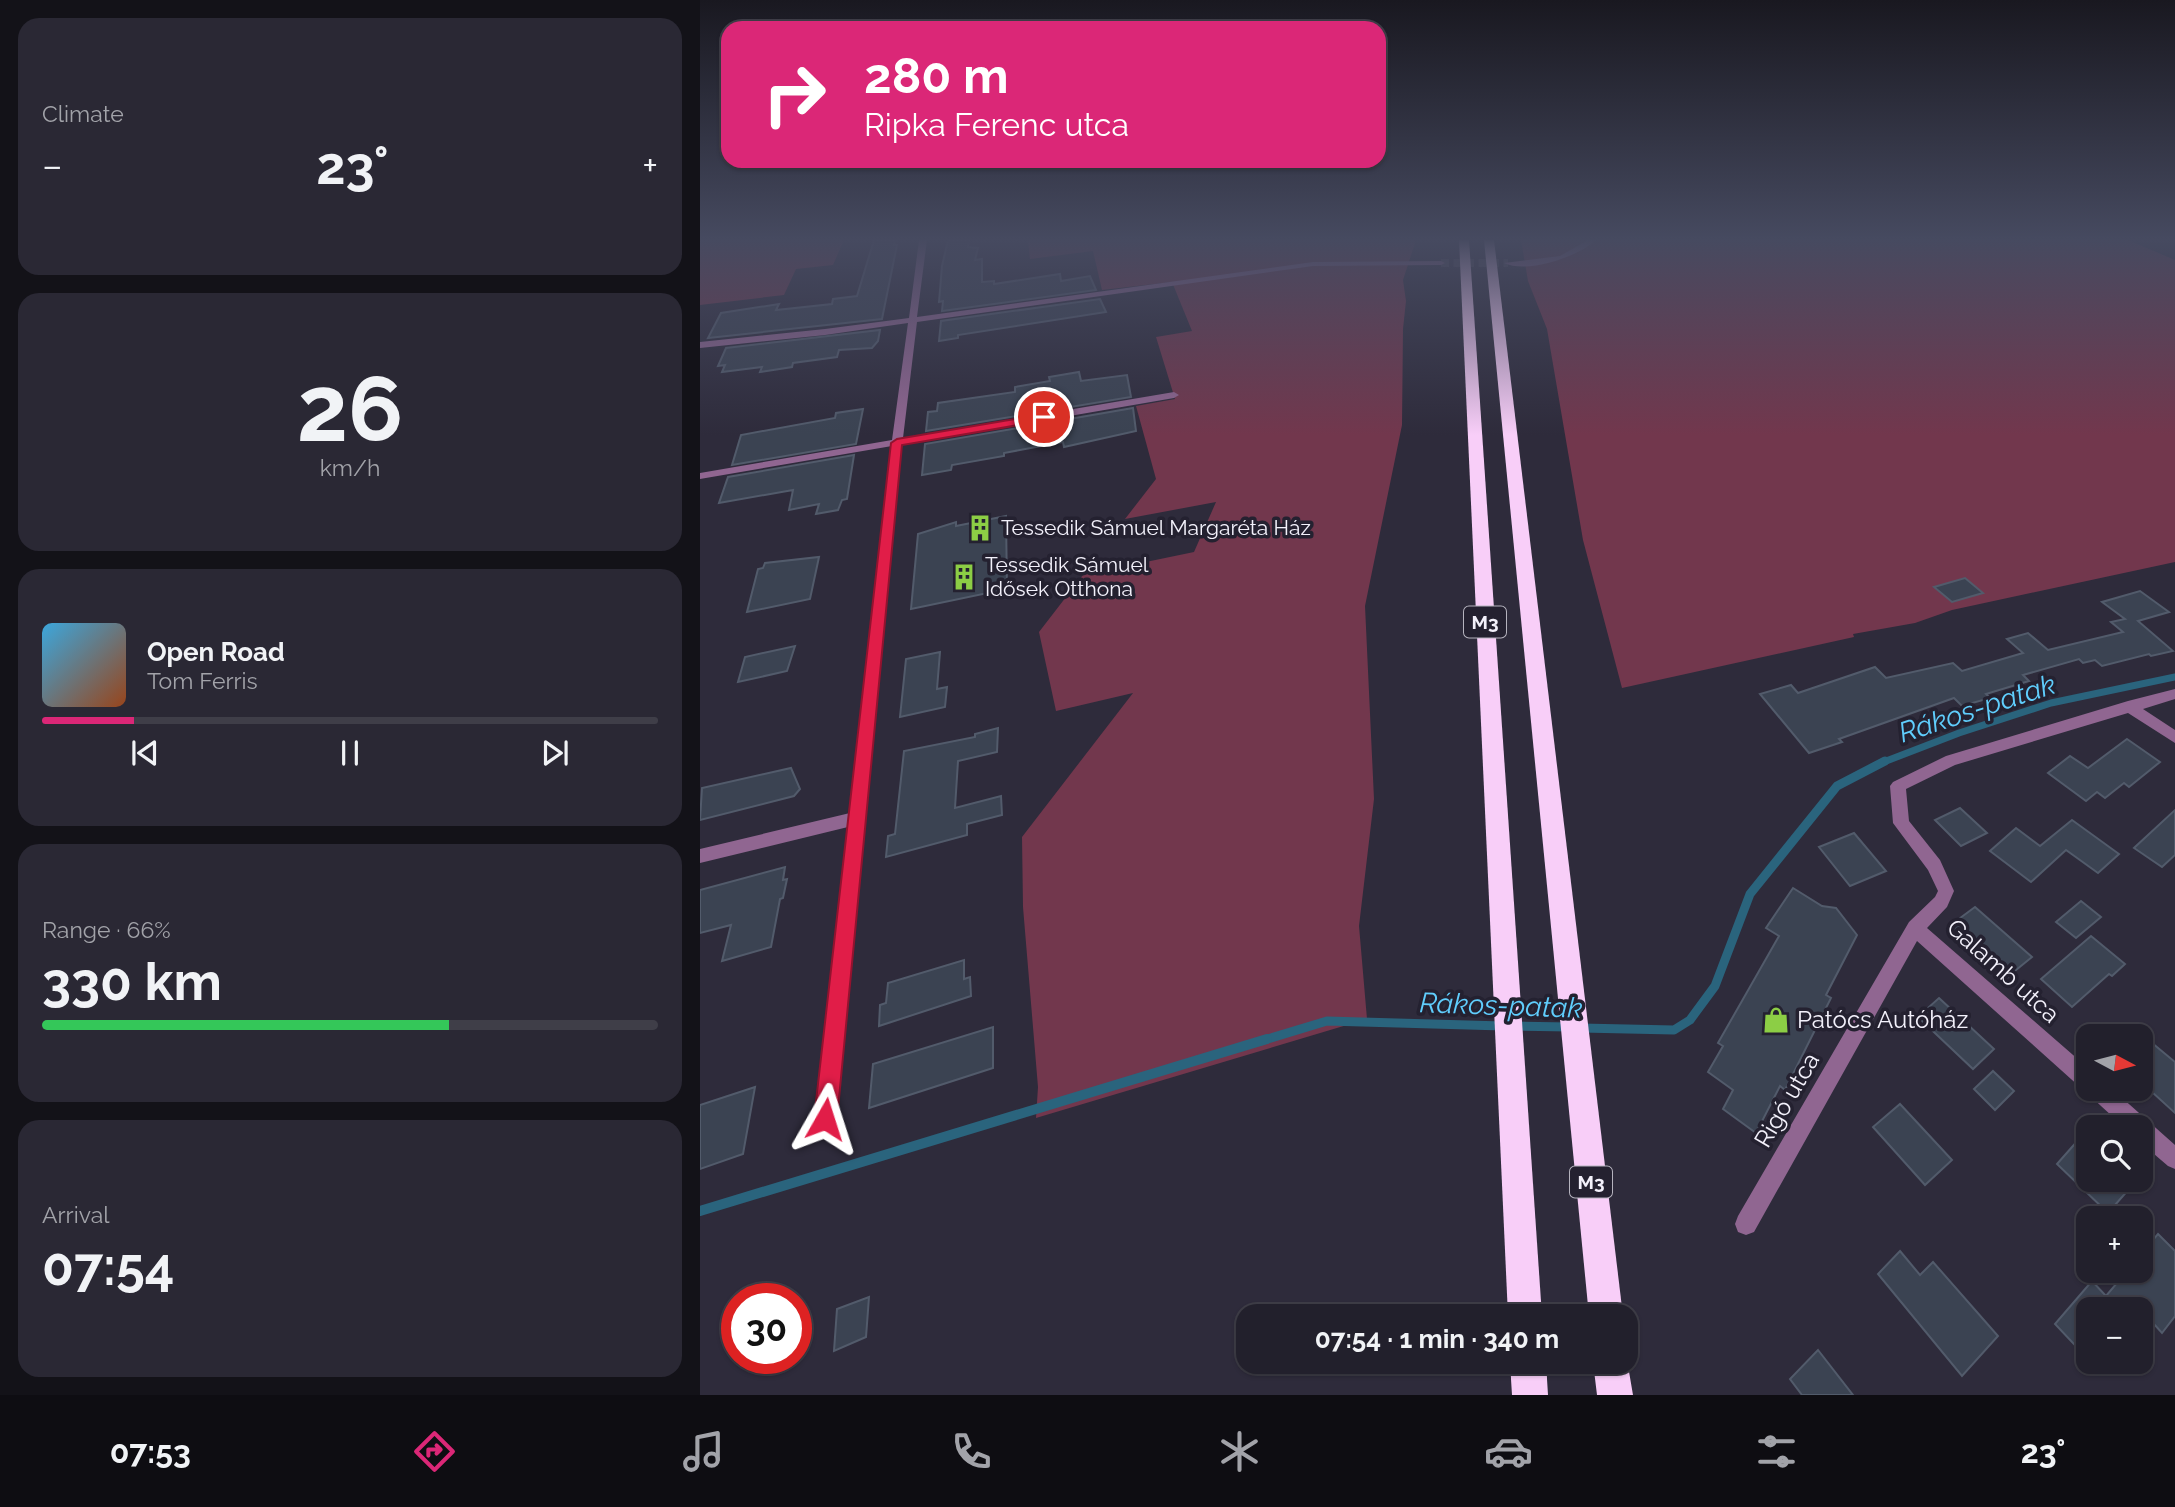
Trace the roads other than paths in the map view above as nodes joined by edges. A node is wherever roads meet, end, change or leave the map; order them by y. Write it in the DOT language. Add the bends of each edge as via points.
graph roads {
  1 [pos="913,305"];
  2 [pos="1018,305"];
  3 [pos="1468,305"];
  4 [pos="1496,305"];
  5 [pos="911,320"];
  6 [pos="700,345"];
  7 [pos="1174,395"];
  8 [pos="897,443"];
  9 [pos="700,476"];
  10 [pos="2175,694"];
  11 [pos="2128,706"];
  12 [pos="2175,737"];
  13 [pos="856,818"];
  14 [pos="700,856"];
  15 [pos="1915,928"];
  16 [pos="2076,1070"];
  17 [pos="2111,1101"];
  18 [pos="2126,1115"];
  19 [pos="825,1119"];
  20 [pos="2153,1139"];
  21 [pos="2175,1159"];
  22 [pos="1746,1224"];
  23 [pos="1524,1304"];
  24 [pos="1605,1304"];
  25 [pos="1529,1374"];
  26 [pos="1612,1374"];
  27 [pos="1530,1395"];
  28 [pos="1615,1395"];
  1 -- 5 [label="street"];
  2 -- 5 [label="street"];
  3 -- 23 [label="highway, M3"];
  4 -- 24 [label="highway, M3"];
  5 -- 6 [label="street"];
  5 -- 8 [label="street"];
  7 -- 8 [label="street"];
  8 -- 9 [label="street"];
  8 -- 13 [label="street"];
  10 -- 11 [label="street, Rigó utca"];
  11 -- 12 [label="street"];
  11 -- 15 [label="street, Rigó utca" via="1951,760 1898,786 1901,823 1934,865 1946,891"];
  13 -- 14 [label="street"];
  13 -- 19 [label="street"];
  15 -- 16 [label="street, Galamb utca"];
  15 -- 22 [label="street, Rigó utca"];
  17 -- 18 [label="street"];
  20 -- 21 [label="street"];
  25 -- 27 [label="highway"];
  26 -- 28 [label="highway"];
}
